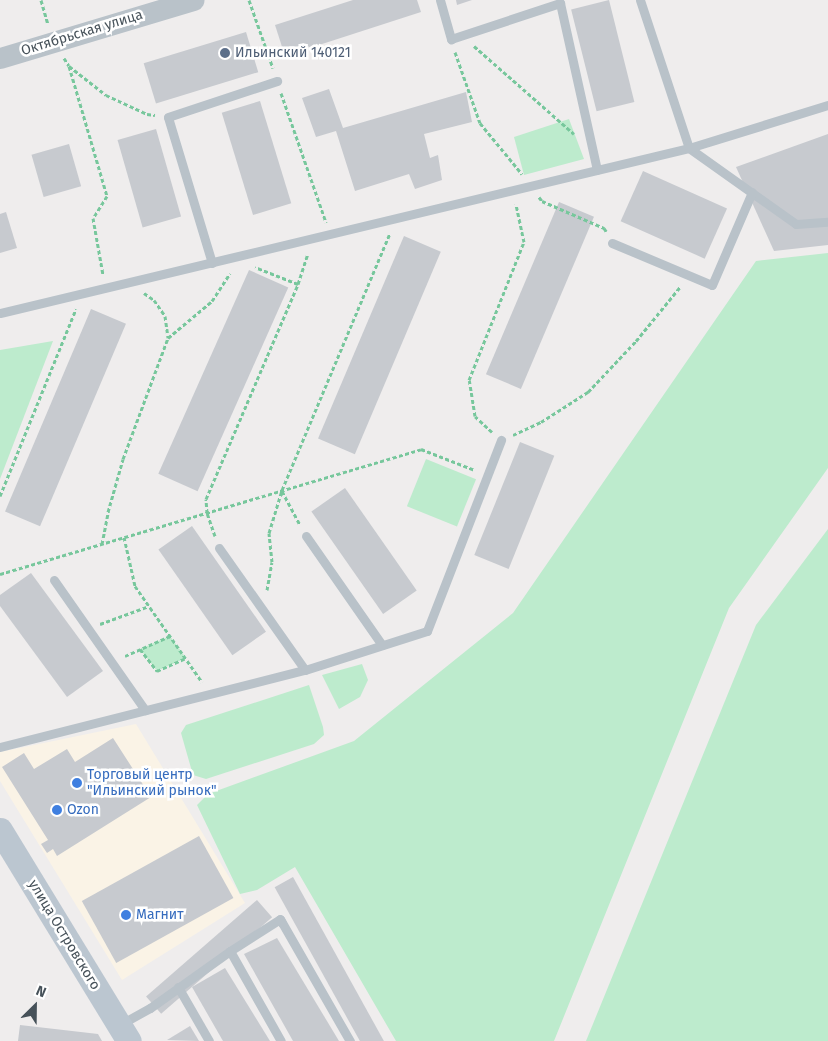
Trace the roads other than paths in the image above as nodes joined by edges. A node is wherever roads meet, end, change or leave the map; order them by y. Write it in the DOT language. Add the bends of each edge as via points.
graph roads {
  1 [pos="193,0"];
  2 [pos="440,0"];
  3 [pos="570,0"];
  4 [pos="640,0"];
  5 [pos="560,3"];
  6 [pos="0,58"];
  7 [pos="277,81"];
  8 [pos="828,105"];
  9 [pos="689,148"];
  10 [pos="597,170"];
  11 [pos="752,192"];
  12 [pos="828,222"];
  13 [pos="612,243"];
  14 [pos="212,263"];
  15 [pos="0,313"];
  16 [pos="501,440"];
  17 [pos="306,536"];
  18 [pos="219,548"];
  19 [pos="54,580"];
  20 [pos="382,645"];
  21 [pos="305,670"];
  22 [pos="145,710"];
  23 [pos="0,747"];
  24 [pos="0,830"];
  25 [pos="230,951"];
  26 [pos="178,987"];
  27 [pos="124,1033"];
  28 [pos="210,1041"];
  29 [pos="281,1041"];
  30 [pos="350,1041"];
  1 -- 6 [label="street, Октябрьская улица"];
  2 -- 5 [label="lane" via="451,39"];
  3 -- 5 [label="lane"];
  4 -- 9 [label="lane"];
  5 -- 10 [label="lane"];
  7 -- 14 [label="lane" via="168,117"];
  8 -- 9 [label="lane"];
  9 -- 10 [label="lane"];
  9 -- 11 [label="lane"];
  10 -- 14 [label="lane" via="313,238 236,260"];
  11 -- 12 [label="lane" via="796,224"];
  11 -- 13 [label="lane" via="712,285"];
  14 -- 15 [label="lane"];
  16 -- 20 [label="lane" via="427,631"];
  17 -- 20 [label="lane"];
  18 -- 21 [label="lane"];
  19 -- 22 [label="lane"];
  20 -- 21 [label="lane"];
  21 -- 22 [label="lane"];
  22 -- 23 [label="lane"];
  24 -- 27 [label="main road, улица Островского"];
  25 -- 26 [label="lane"];
  25 -- 29 [label="lane"];
  25 -- 30 [label="lane" via="281,922"];
  26 -- 27 [label="lane"];
  26 -- 28 [label="lane"];
}
